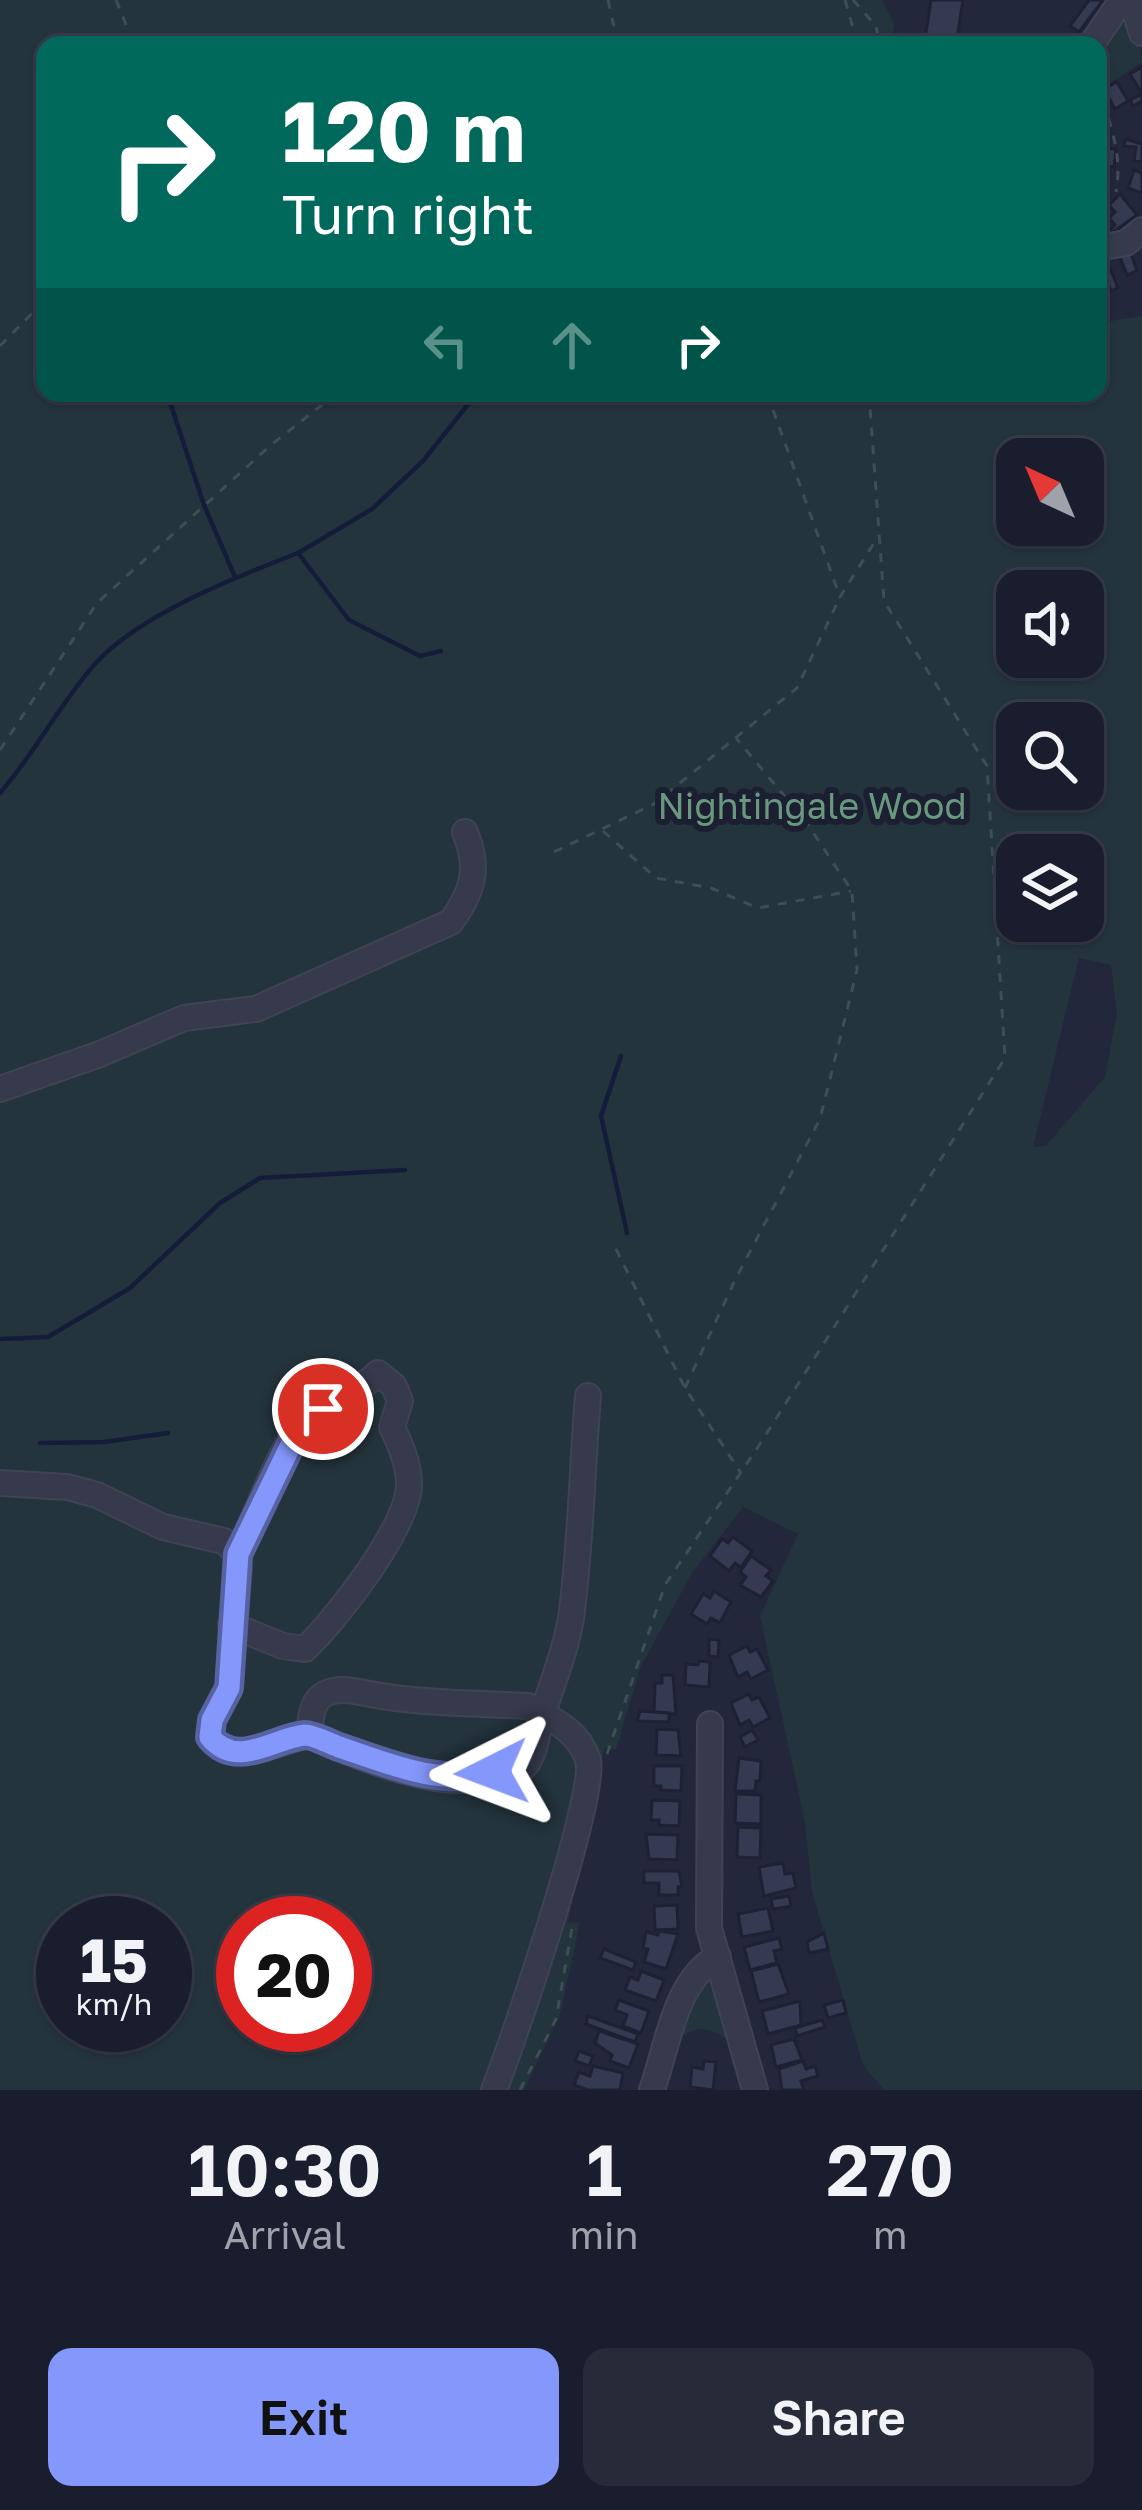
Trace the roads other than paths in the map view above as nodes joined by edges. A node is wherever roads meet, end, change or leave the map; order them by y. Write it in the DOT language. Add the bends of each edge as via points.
graph roads {
  1 [pos="1126,0"];
  2 [pos="1142,33"];
  3 [pos="1097,36"];
  4 [pos="1142,230"];
  5 [pos="1107,246"];
  6 [pos="465,832"];
  7 [pos="0,1089"];
  8 [pos="588,1396"];
  9 [pos="0,1483"];
  10 [pos="238,1554"];
  11 [pos="231,1625"];
  12 [pos="543,1714"];
  13 [pos="710,1724"];
  14 [pos="311,1734"];
  15 [pos="718,1957"];
  16 [pos="494,2090"];
  17 [pos="652,2090"];
  18 [pos="755,2090"];
  1 -- 2 [label="street"];
  1 -- 3 [label="street"];
  4 -- 5 [label="street"];
  6 -- 7 [label="street" via="474,855 470,896 451,922 256,1010 184,1018"];
  8 -- 12 [label="street" via="570,1622"];
  9 -- 10 [label="street" via="82,1491 163,1527 224,1541"];
  10 -- 11 [label="street"];
  10 -- 11 [label="street" via="301,1424 377,1372 394,1385 400,1401 392,1427 410,1484 405,1510 351,1599 304,1649"];
  11 -- 14 [label="street" via="229,1688 210,1737 238,1752"];
  12 -- 14 [label="street" via="528,1706 349,1690 318,1700"];
  12 -- 14 [label="street" via="524,1767 460,1780"];
  12 -- 16 [label="street" via="576,1738 590,1774"];
  13 -- 15 [label="street" via="710,1928"];
  15 -- 17 [label="street" via="688,1984"];
  15 -- 18 [label="street"];
}
